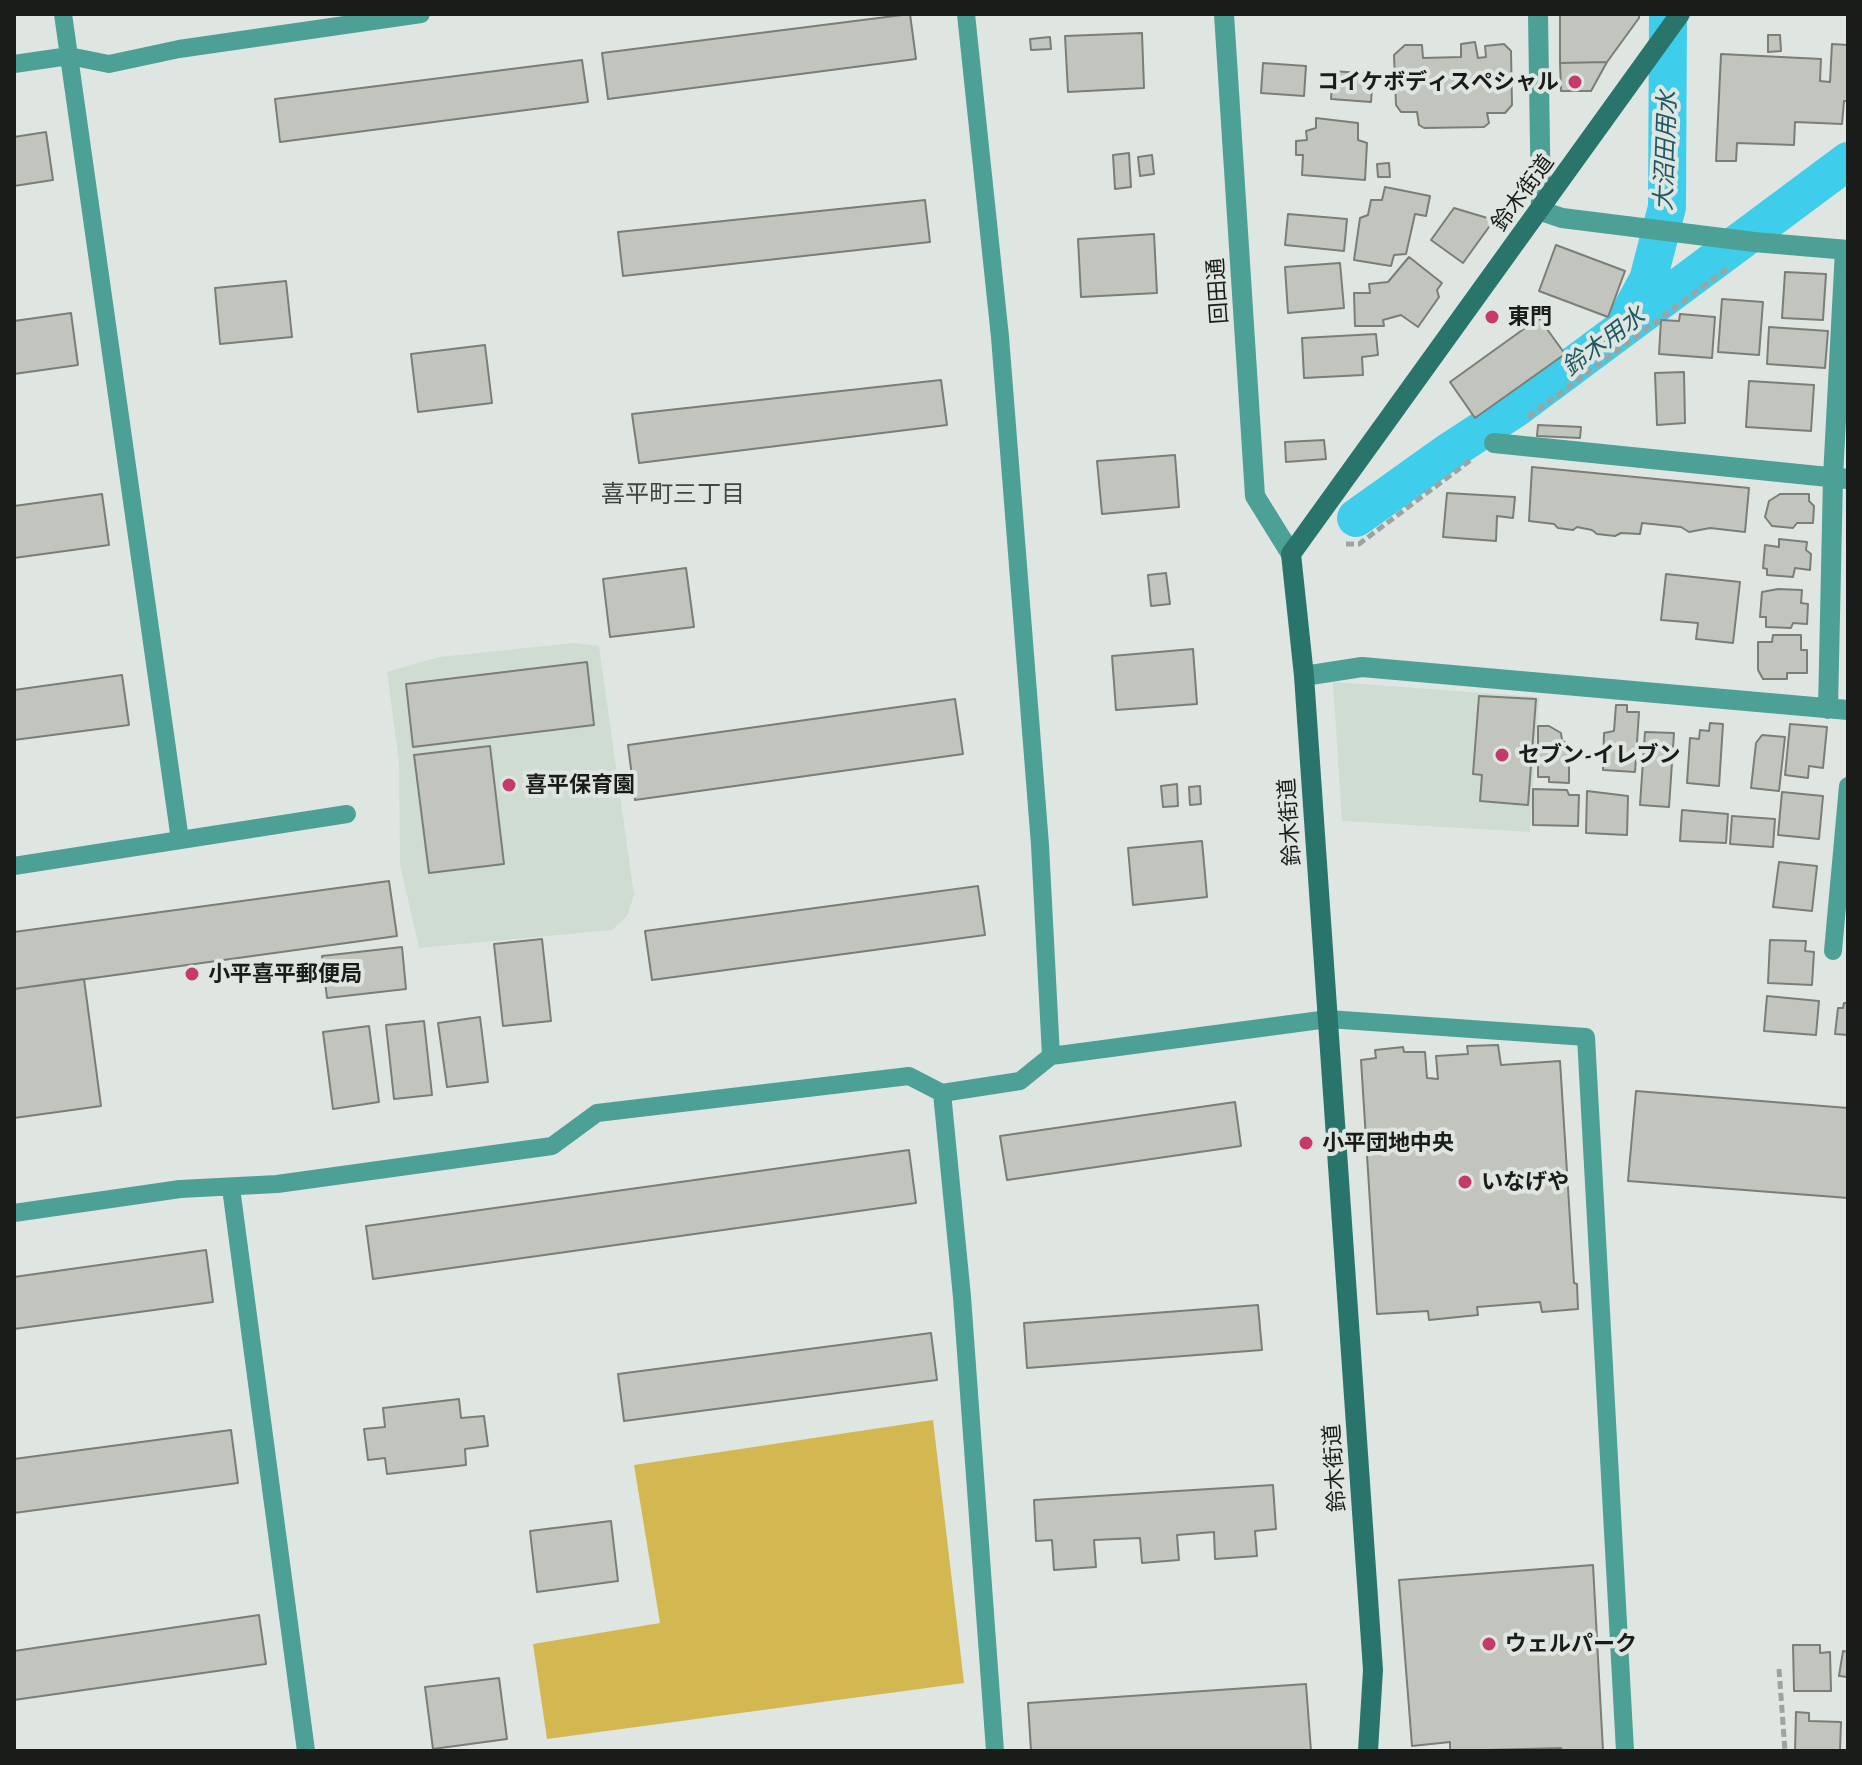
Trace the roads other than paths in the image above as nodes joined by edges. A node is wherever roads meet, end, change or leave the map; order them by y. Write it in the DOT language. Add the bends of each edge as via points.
graph roads {
  1 [pos="63,14"];
  2 [pos="421,14"];
  3 [pos="966,14"];
  4 [pos="1224,14"];
  5 [pos="1538,14"];
  6 [pos="1680,14"];
  7 [pos="69,56"];
  8 [pos="14,64"];
  9 [pos="1541,211"];
  10 [pos="1847,250"];
  11 [pos="1494,443"];
  12 [pos="1840,478"];
  13 [pos="1291,554"];
  14 [pos="1304,676"];
  15 [pos="1838,710"];
  16 [pos="1848,786"];
  17 [pos="347,814"];
  18 [pos="180,840"];
  19 [pos="14,866"];
  20 [pos="1842,912"];
  21 [pos="1833,951"];
  22 [pos="1328,1019"];
  23 [pos="1051,1056"];
  24 [pos="942,1093"];
  25 [pos="231,1188"];
  26 [pos="14,1213"];
  27 [pos="306,1751"];
  28 [pos="995,1751"];
  29 [pos="1368,1751"];
  30 [pos="1625,1751"];
  1 -- 7 [label="lane"];
  2 -- 7 [label="lane" via="109,64"];
  3 -- 23 [label="lane" via="1001,352"];
  4 -- 13 [label="street, 回田通" via="1255,496"];
  5 -- 9 [label="street"];
  6 -- 9 [label="main road, 鈴木街道"];
  7 -- 8 [label="lane"];
  7 -- 18 [label="lane"];
  9 -- 10 [label="street" via="1562,218"];
  9 -- 13 [label="main road, 鈴木街道"];
  10 -- 12 [label="street"];
  11 -- 12 [label="street"];
  12 -- 15 [label="street"];
  13 -- 14 [label="main road, 鈴木街道"];
  14 -- 15 [label="street" via="1362,667"];
  14 -- 22 [label="main road, 鈴木街道"];
  16 -- 20 [label="lane"];
  17 -- 18 [label="lane"];
  18 -- 19 [label="lane"];
  20 -- 21 [label="lane"];
  22 -- 23 [label="lane"];
  22 -- 29 [label="main road, 鈴木街道" via="1373,1670"];
  22 -- 30 [label="lane" via="1586,1037"];
  23 -- 24 [label="lane" via="1020,1081"];
  24 -- 25 [label="lane" via="909,1076 597,1113 552,1146"];
  24 -- 28 [label="lane"];
  25 -- 26 [label="lane" via="180,1189"];
  25 -- 27 [label="lane"];
}
